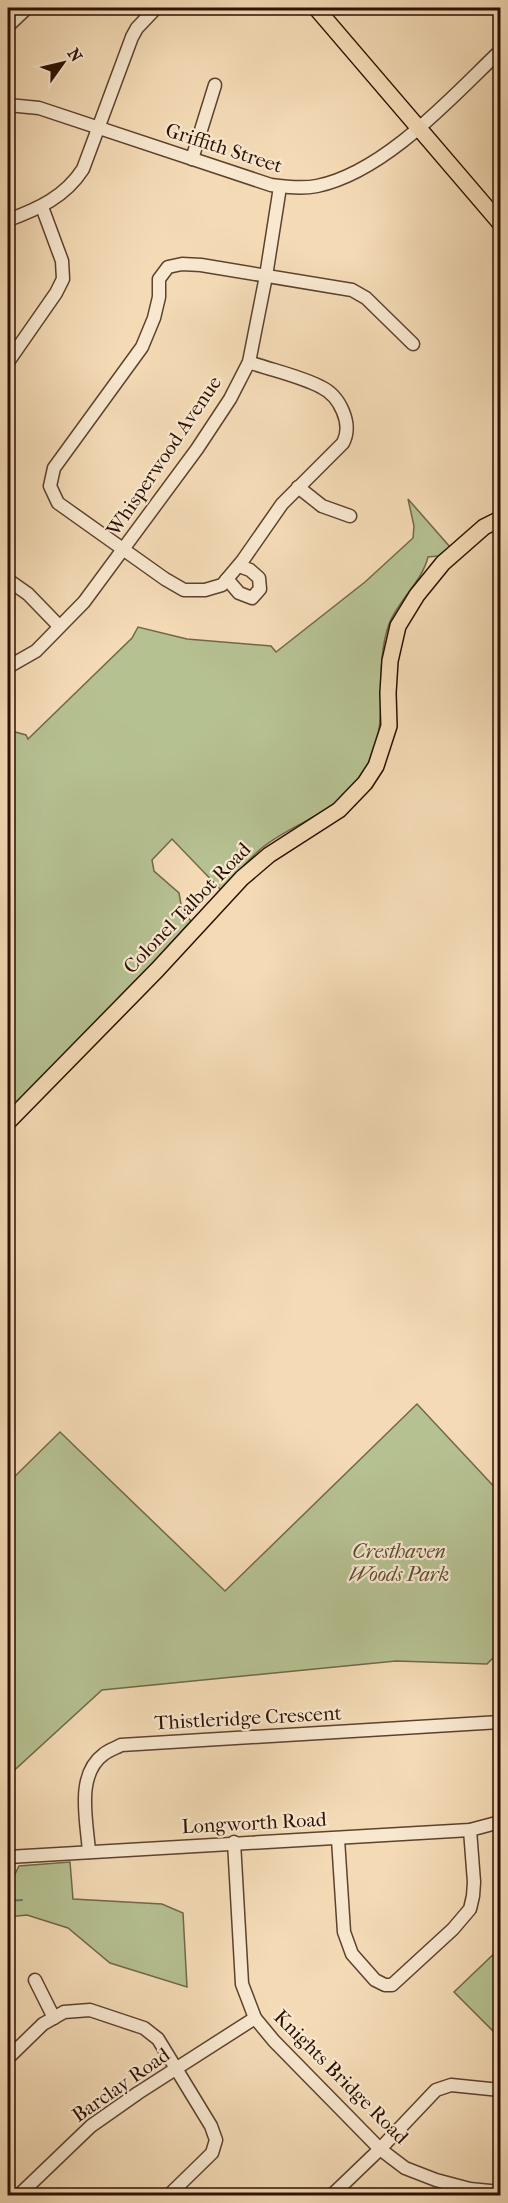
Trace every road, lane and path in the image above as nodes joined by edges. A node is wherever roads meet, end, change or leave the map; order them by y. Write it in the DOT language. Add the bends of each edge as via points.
graph roads {
  1 [pos="27,8"];
  2 [pos="156,8"];
  3 [pos="316,8"];
  4 [pos="8,26"];
  5 [pos="500,53"];
  6 [pos="215,85"];
  7 [pos="8,105"];
  8 [pos="99,127"];
  9 [pos="419,128"];
  10 [pos="192,159"];
  11 [pos="280,187"];
  12 [pos="42,207"];
  13 [pos="8,220"];
  14 [pos="501,223"];
  15 [pos="266,276"];
  16 [pos="413,344"];
  17 [pos="8,362"];
  18 [pos="249,362"];
  19 [pos="298,487"];
  20 [pos="350,516"];
  21 [pos="501,519"];
  22 [pos="125,549"];
  23 [pos="239,566"];
  24 [pos="227,579"];
  25 [pos="8,580"];
  26 [pos="59,626"];
  27 [pos="8,667"];
  28 [pos="8,1122"];
  29 [pos="501,1722"];
  30 [pos="501,1822"];
  31 [pos="470,1830"];
  32 [pos="338,1839"];
  33 [pos="234,1842"];
  34 [pos="89,1852"];
  35 [pos="8,1857"];
  36 [pos="35,1980"];
  37 [pos="54,2018"];
  38 [pos="255,2018"];
  39 [pos="8,2058"];
  40 [pos="177,2068"];
  41 [pos="501,2090"];
  42 [pos="380,2149"];
  43 [pos="501,2192"];
  44 [pos="18,2196"];
  45 [pos="168,2196"];
  46 [pos="331,2196"];
  1 -- 4 [label="street"];
  2 -- 8 [label="street" via="136,28"];
  3 -- 9 [label="main road"];
  5 -- 9 [label="street, Griffith Street"];
  6 -- 10 [label="street"];
  7 -- 8 [label="street, Griffith Street" via="39,108"];
  8 -- 10 [label="street, Griffith Street"];
  8 -- 12 [label="street" via="74,184"];
  9 -- 11 [label="street, Griffith Street" via="348,175 317,186"];
  9 -- 14 [label="main road"];
  10 -- 11 [label="street, Griffith Street"];
  11 -- 15 [label="street, Whisperwood Avenue"];
  12 -- 13 [label="street"];
  12 -- 17 [label="street" via="62,261 63,279"];
  15 -- 16 [label="street" via="352,290 366,298"];
  15 -- 18 [label="street, Whisperwood Avenue"];
  15 -- 22 [label="street" via="201,265 168,267 159,279 154,318 142,347 54,468 50,486 57,503"];
  18 -- 19 [label="street" via="322,387 336,400 346,420 343,443"];
  18 -- 22 [label="street, Whisperwood Avenue" via="197,449"];
  19 -- 20 [label="street" via="322,506"];
  19 -- 23 [label="street"];
  21 -- 28 [label="main road, Colonel Talbot Road" via="483,527 443,563 398,626 390,662 389,726 376,766 365,783 339,810 268,855 242,878"];
  22 -- 24 [label="street" via="184,590 214,588"];
  22 -- 26 [label="street, Whisperwood Avenue" via="84,602"];
  23 -- 24 [label="street"];
  23 -- 24 [label="street" via="259,578 260,589 252,598 239,593"];
  25 -- 26 [label="street"];
  26 -- 27 [label="street, Whisperwood Avenue" via="36,651"];
  29 -- 34 [label="street, Thistleridge Crescent" via="121,1745 104,1754 90,1769 85,1785"];
  30 -- 31 [label="street, Longworth Road"];
  31 -- 32 [label="street, Longworth Road"];
  31 -- 32 [label="street" via="474,1882 470,1909 392,1984 385,1985 375,1980 352,1954 344,1932"];
  32 -- 33 [label="street, Longworth Road"];
  33 -- 34 [label="street, Longworth Road"];
  33 -- 38 [label="street, Knights Bridge Road" via="242,1984"];
  34 -- 35 [label="street, Longworth Road"];
  36 -- 37 [label="street"];
  37 -- 39 [label="street"];
  37 -- 40 [label="street" via="64,2012 90,2010 144,2028 158,2039"];
  38 -- 40 [label="street, Barclay Road"];
  38 -- 42 [label="street, Knights Bridge Road"];
  40 -- 44 [label="street, Barclay Road" via="91,2126"];
  40 -- 45 [label="street" via="216,2140 212,2153"];
  41 -- 42 [label="street" via="451,2085 436,2090"];
  42 -- 43 [label="street, Knights Bridge Road" via="405,2168 436,2180"];
  42 -- 46 [label="street"];
}
